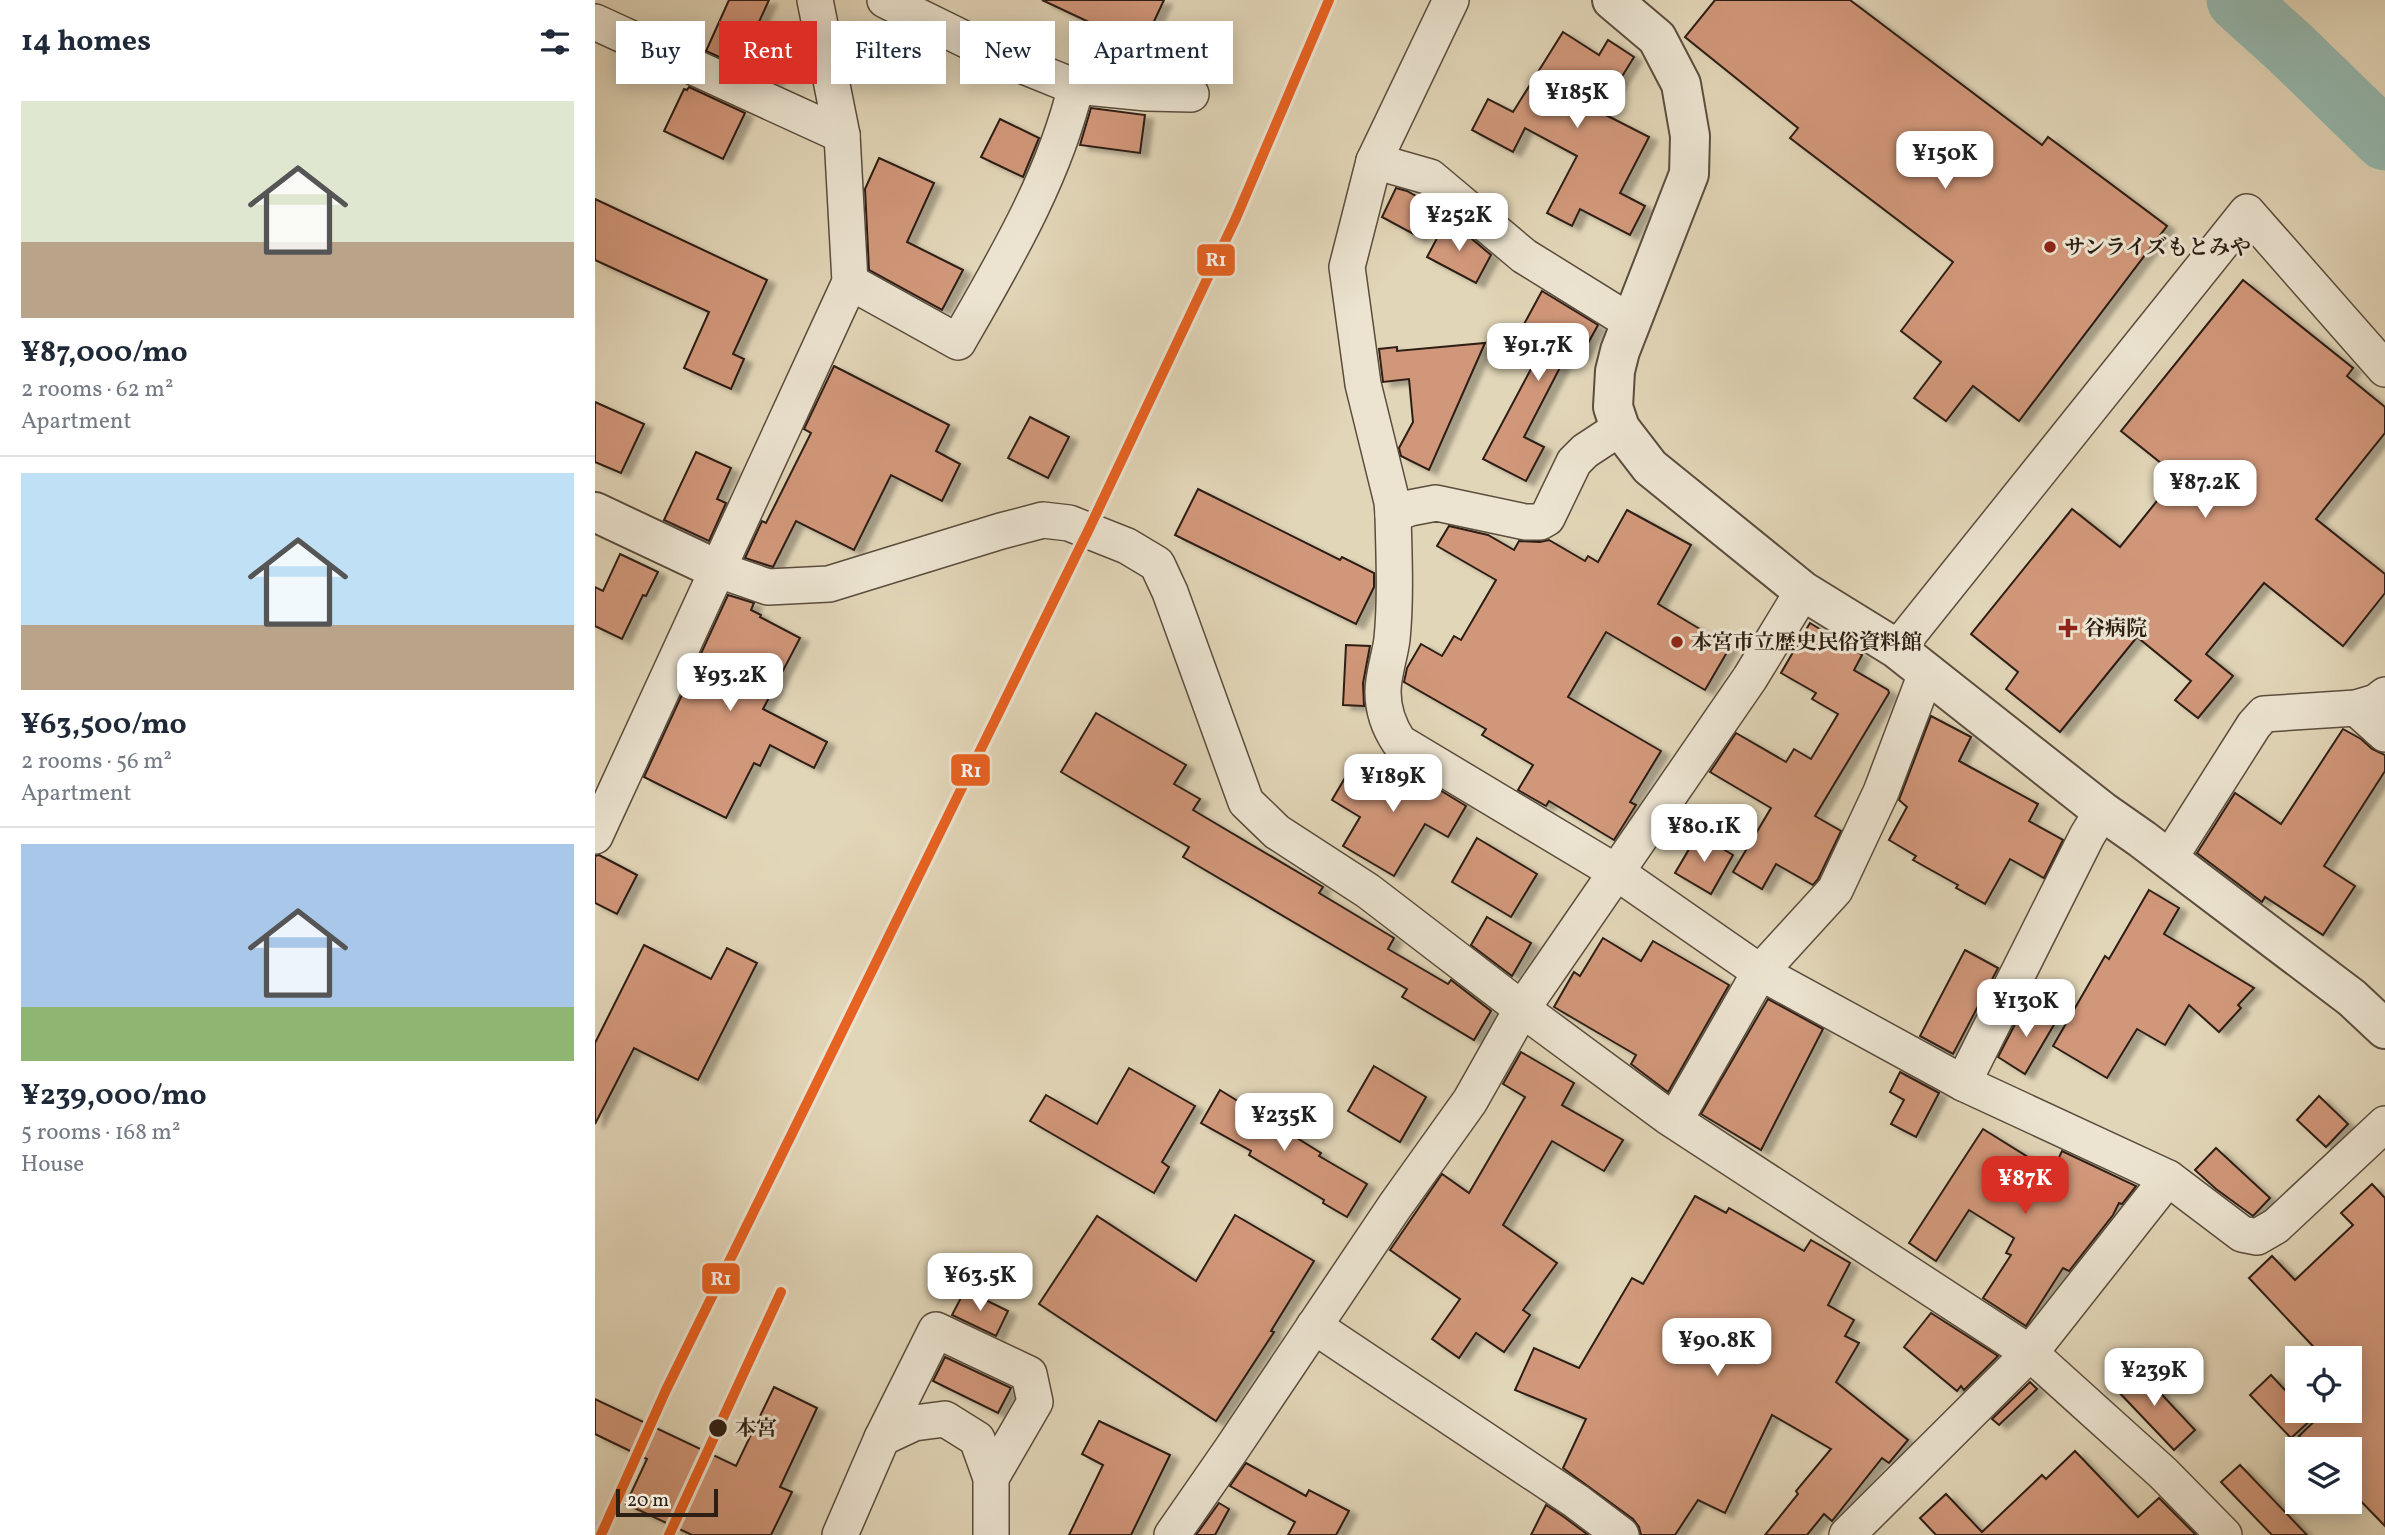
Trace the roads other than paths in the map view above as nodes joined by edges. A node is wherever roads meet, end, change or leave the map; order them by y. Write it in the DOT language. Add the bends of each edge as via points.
graph roads {
  1 [pos="815,0"];
  2 [pos="885,0"];
  3 [pos="1451,0"];
  4 [pos="1612,0"];
  5 [pos="595,22"];
  6 [pos="1076,86"];
  7 [pos="1191,94"];
  8 [pos="842,135"];
  9 [pos="1374,161"];
  10 [pos="850,282"];
  11 [pos="1632,323"];
  12 [pos="2385,369"];
  13 [pos="1620,428"];
  14 [pos="595,512"];
  15 [pos="1393,515"];
  16 [pos="716,569"];
  17 [pos="1803,591"];
  18 [pos="1897,649"];
  19 [pos="1927,671"];
  20 [pos="2371,701"];
  21 [pos="2385,734"];
  22 [pos="2102,811"];
  23 [pos="595,836"];
  24 [pos="2169,859"];
  25 [pos="1616,872"];
  26 [pos="1760,972"];
  27 [pos="1522,1009"];
  28 [pos="2385,1029"];
  29 [pos="1963,1083"];
  30 [pos="1675,1120"];
  31 [pos="2385,1124"];
  32 [pos="2168,1178"];
  33 [pos="1314,1326"];
  34 [pos="2030,1353"];
  35 [pos="882,1438"];
  36 [pos="991,1478"];
  37 [pos="840,1535"];
  38 [pos="991,1535"];
  39 [pos="1172,1535"];
  40 [pos="1621,1535"];
  41 [pos="1847,1535"];
  42 [pos="2224,1535"];
  1 -- 8 [label="street"];
  2 -- 6 [label="street" via="999,56"];
  3 -- 9 [label="street"];
  4 -- 11 [label="street" via="1657,38 1681,84 1690,136 1689,174"];
  5 -- 8 [label="street"];
  6 -- 7 [label="street"];
  6 -- 10 [label="street" via="1050,166 1017,241 958,342"];
  8 -- 10 [label="street"];
  9 -- 11 [label="street" via="1430,177 1524,256"];
  9 -- 15 [label="street" via="1347,267 1363,384"];
  10 -- 16 [label="street"];
  11 -- 13 [label="street" via="1615,371 1613,407"];
  12 -- 18 [label="street" via="2247,212"];
  13 -- 15 [label="street" via="1574,462 1547,518 1540,522 1436,503"];
  13 -- 17 [label="street" via="1650,467"];
  14 -- 16 [label="street"];
  15 -- 25 [label="street" via="1392,639 1383,690 1391,730 1399,742"];
  16 -- 23 [label="street"];
  16 -- 27 [label="street" via="768,587 829,584 1043,520 1089,529 1128,546 1157,564 1170,592 1246,802 1277,832 1368,891"];
  17 -- 18 [label="street"];
  17 -- 25 [label="street" via="1751,678"];
  18 -- 19 [label="street"];
  19 -- 22 [label="street"];
  19 -- 26 [label="street" via="1881,792 1835,890"];
  20 -- 21 [label="street"];
  20 -- 24 [label="street" via="2264,714"];
  22 -- 24 [label="street"];
  22 -- 29 [label="street"];
  24 -- 28 [label="street" via="2352,998"];
  25 -- 26 [label="street"];
  25 -- 27 [label="street"];
  26 -- 29 [label="street"];
  26 -- 30 [label="street"];
  27 -- 30 [label="street"];
  27 -- 33 [label="street" via="1470,1101"];
  29 -- 32 [label="street"];
  30 -- 34 [label="street"];
  31 -- 32 [label="street" via="2276,1226 2257,1237 2242,1234"];
  32 -- 34 [label="street"];
  33 -- 39 [label="street"];
  33 -- 40 [label="street"];
  34 -- 41 [label="street"];
  34 -- 42 [label="street"];
  35 -- 36 [label="street" via="914,1423 946,1419 977,1438"];
  35 -- 36 [label="street" via="936,1330 1029,1374 1035,1402"];
  35 -- 37 [label="street"];
  36 -- 38 [label="street"];
}
